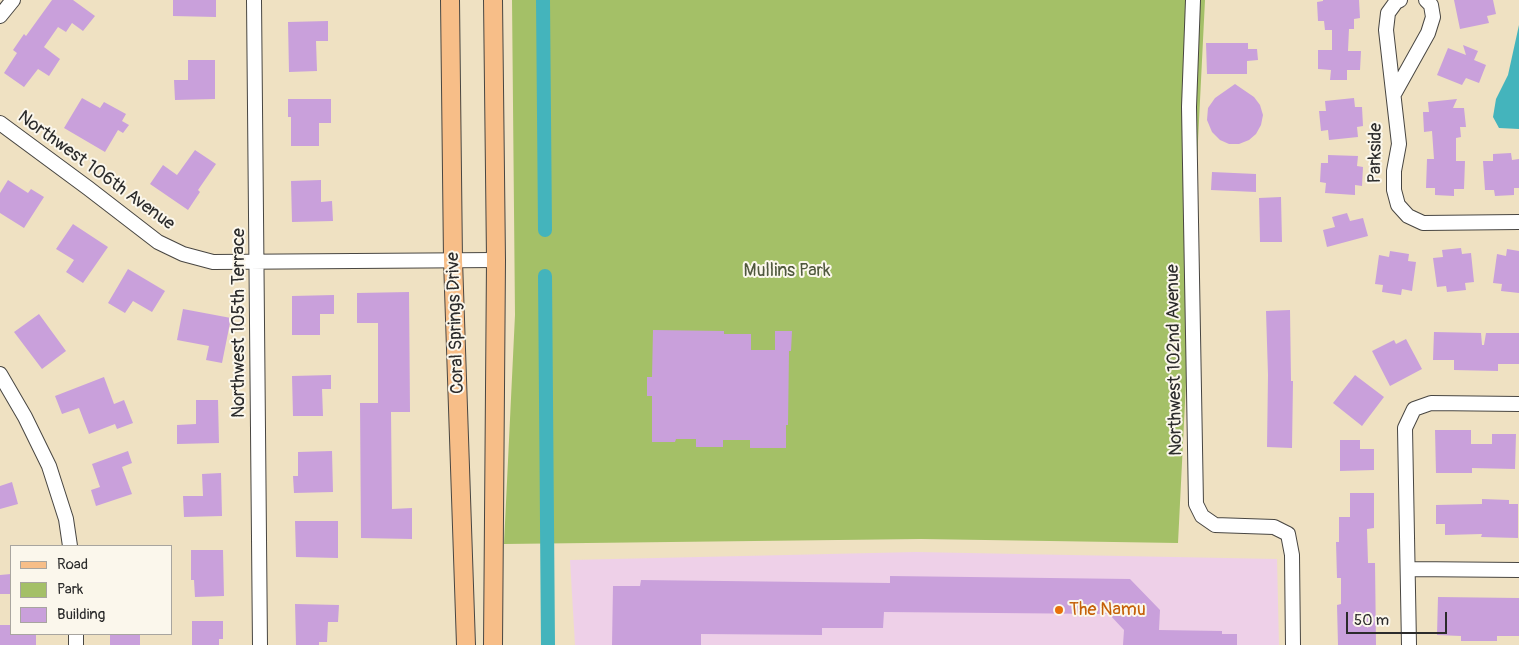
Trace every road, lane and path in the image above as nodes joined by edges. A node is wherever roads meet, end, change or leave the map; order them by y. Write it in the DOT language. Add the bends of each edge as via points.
graph roads {
  1 [pos="13,0"];
  2 [pos="254,0"];
  3 [pos="450,0"];
  4 [pos="493,0"];
  5 [pos="1193,0"];
  6 [pos="1400,0"];
  7 [pos="1426,0"];
  8 [pos="0,16"];
  9 [pos="1394,94"];
  10 [pos="0,124"];
  11 [pos="1519,222"];
  12 [pos="453,260"];
  13 [pos="496,260"];
  14 [pos="257,261"];
  15 [pos="0,374"];
  16 [pos="1519,404"];
  17 [pos="70,545"];
  18 [pos="1408,569"];
  19 [pos="1519,570"];
  20 [pos="260,645"];
  21 [pos="466,645"];
  22 [pos="493,645"];
  23 [pos="1293,645"];
  24 [pos="1409,645"];
  1 -- 8 [label="street"];
  2 -- 14 [label="street, Northwest 105th Terrace"];
  3 -- 12 [label="main road, Coral Springs Drive"];
  4 -- 13 [label="main road, Coral Springs Drive"];
  5 -- 23 [label="street, Northwest 102nd Avenue" via="1189,107 1196,504 1202,516 1215,525 1274,527 1288,534 1292,555"];
  6 -- 9 [label="street, Parkside" via="1388,13 1386,30"];
  7 -- 9 [label="street" via="1432,17 1428,33"];
  9 -- 11 [label="street, Parkside" via="1399,144 1394,190 1398,206 1408,216 1423,223"];
  10 -- 14 [label="street, Northwest 106th Avenue" via="158,242 182,254 213,262"];
  12 -- 13 [label="street, Northwest 106th Avenue"];
  12 -- 14 [label="street, Northwest 106th Avenue"];
  12 -- 21 [label="main road, Coral Springs Drive"];
  13 -- 22 [label="main road, Coral Springs Drive"];
  14 -- 20 [label="street, Northwest 105th Terrace"];
  15 -- 17 [label="street" via="49,466 66,520"];
  16 -- 18 [label="street" via="1430,403 1414,409 1406,428"];
  18 -- 19 [label="street"];
  18 -- 24 [label="street"];
}
